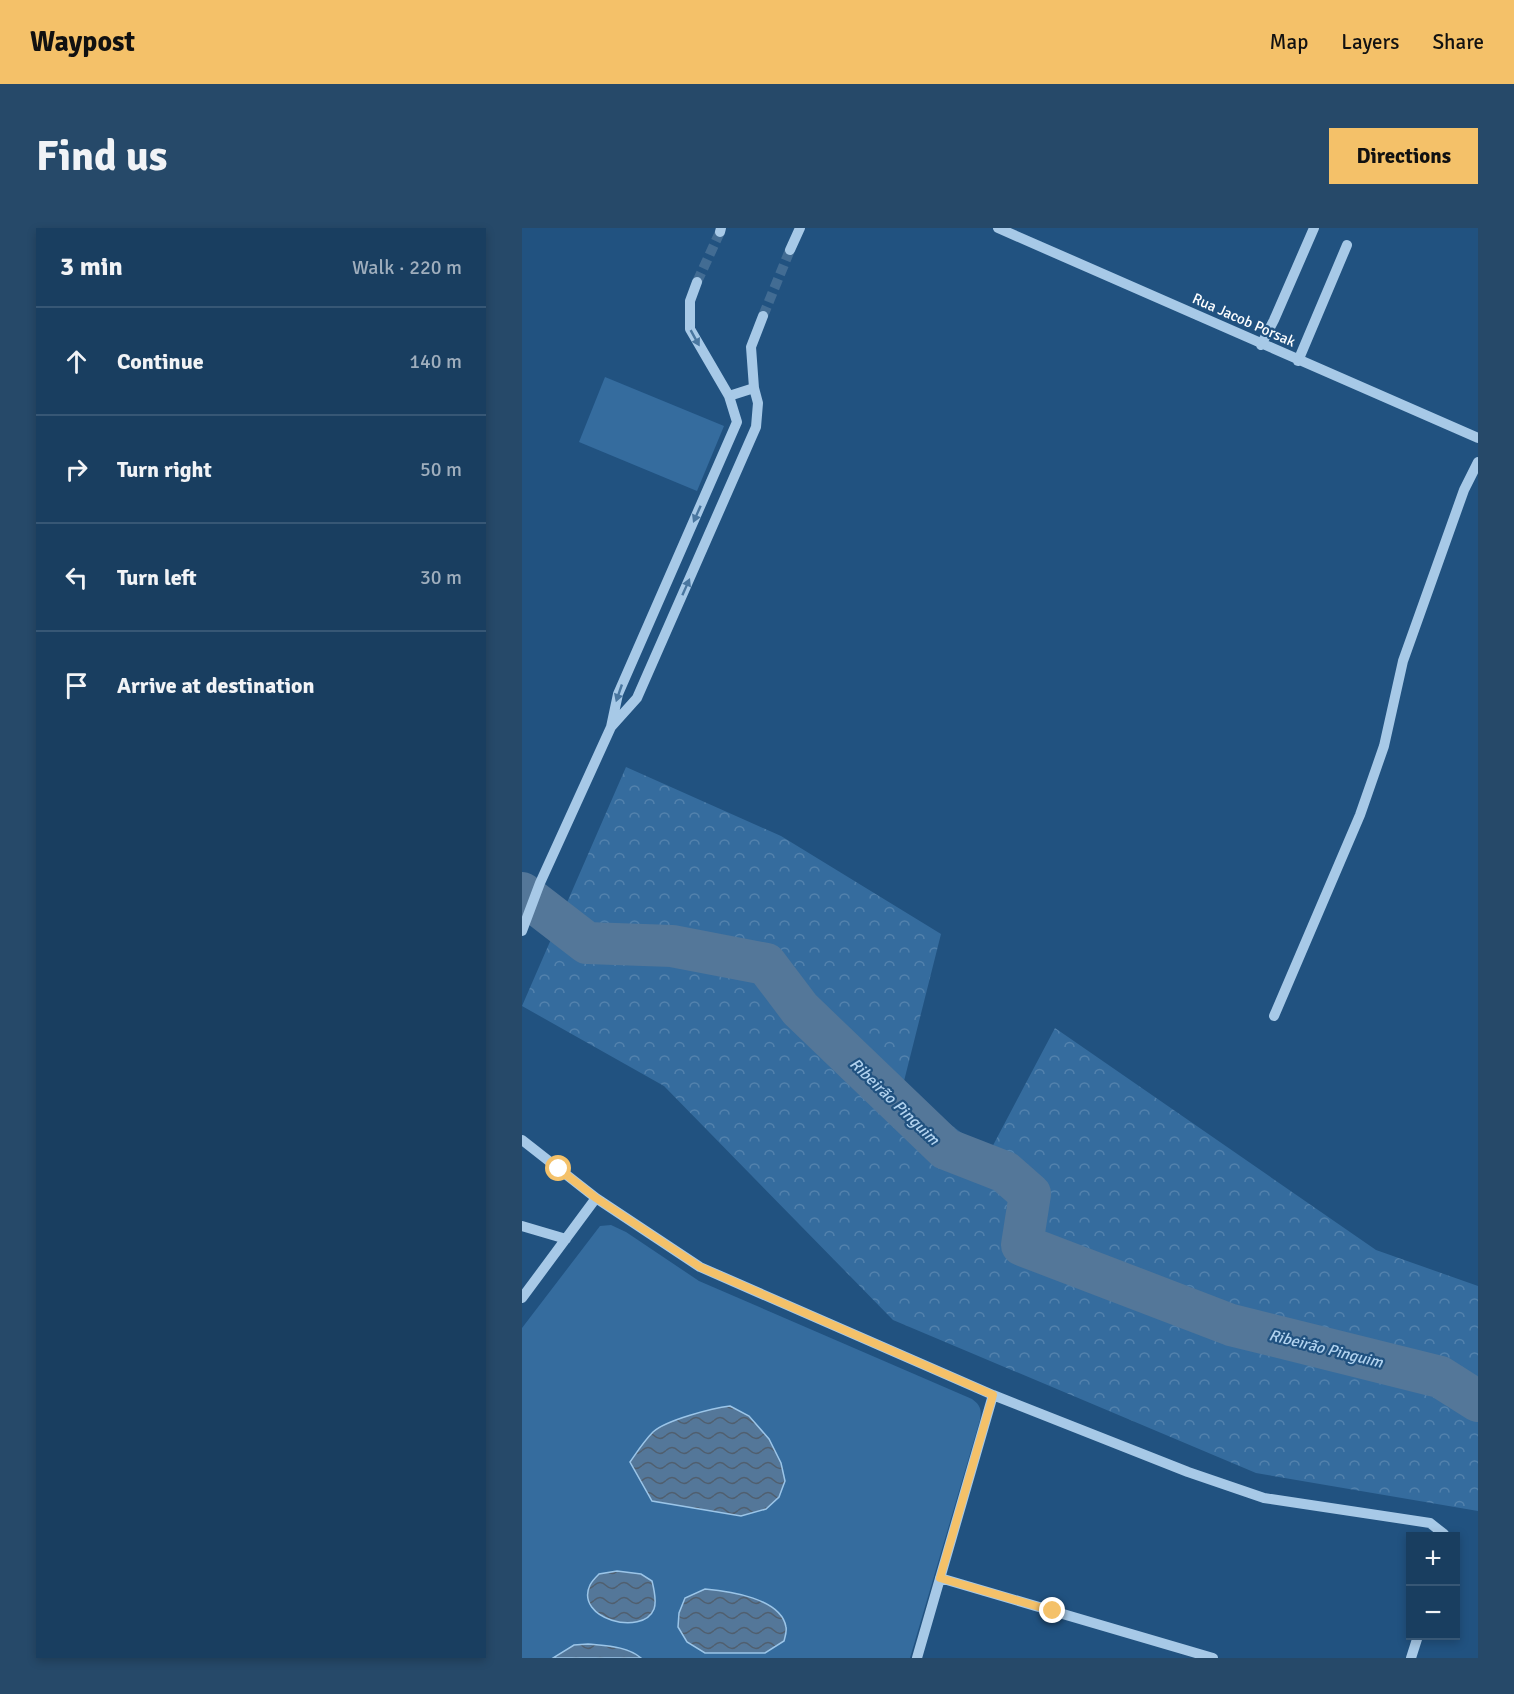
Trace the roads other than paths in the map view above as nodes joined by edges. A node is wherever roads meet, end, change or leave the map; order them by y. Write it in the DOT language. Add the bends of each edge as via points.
graph roads {
  1 [pos="998,228"];
  2 [pos="1314,228"];
  3 [pos="798,229"];
  4 [pos="1347,245"];
  5 [pos="790,250"];
  6 [pos="697,282"];
  7 [pos="762,316"];
  8 [pos="1261,345"];
  9 [pos="1298,361"];
  10 [pos="754,388"];
  11 [pos="729,396"];
  12 [pos="1478,438"];
  13 [pos="1478,462"];
  14 [pos="611,727"];
  15 [pos="523,930"];
  16 [pos="1274,1016"];
  17 [pos="522,1140"];
  18 [pos="596,1198"];
  19 [pos="522,1226"];
  20 [pos="566,1239"];
  21 [pos="522,1298"];
  22 [pos="993,1395"];
  23 [pos="1441,1532"];
  24 [pos="940,1578"];
  25 [pos="1416,1640"];
  26 [pos="917,1658"];
  27 [pos="1213,1658"];
  28 [pos="1411,1658"];
  1 -- 8 [label="street, Rua Jacob Porsak"];
  2 -- 8 [label="street"];
  3 -- 5 [label="street"];
  4 -- 9 [label="street"];
  6 -- 11 [label="street, one-way" via="690,301 690,329"];
  7 -- 10 [label="street" via="751,347"];
  8 -- 9 [label="street, Rua Jacob Porsak"];
  9 -- 12 [label="street, Rua Jacob Porsak"];
  10 -- 11 [label="street"];
  14 -- 10 [label="street, one-way" via="637,698 756,427 758,403"];
  11 -- 14 [label="street, one-way" via="737,422 618,694"];
  13 -- 16 [label="street" via="1464,490 1403,661 1384,746 1360,815"];
  14 -- 15 [label="street" via="540,883"];
  17 -- 18 [label="street"];
  18 -- 20 [label="street"];
  18 -- 22 [label="street" via="700,1267"];
  19 -- 20 [label="street"];
  20 -- 21 [label="street"];
  22 -- 23 [label="street" via="1264,1498 1430,1523"];
  22 -- 24 [label="street"];
  24 -- 26 [label="street"];
  24 -- 27 [label="street"];
  25 -- 28 [label="street"];
}
